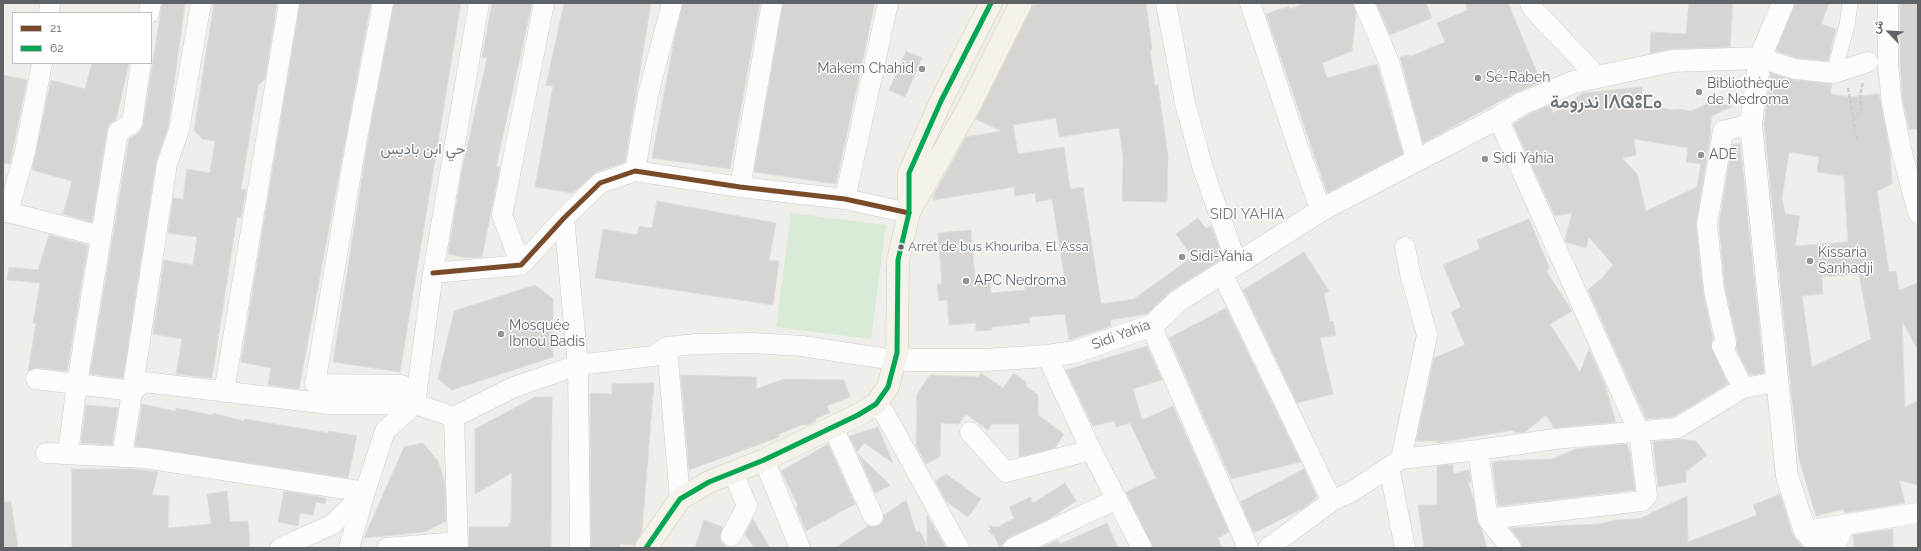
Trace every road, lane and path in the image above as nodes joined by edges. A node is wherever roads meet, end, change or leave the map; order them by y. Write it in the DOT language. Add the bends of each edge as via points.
graph roads {
  1 [pos="201,3"];
  2 [pos="289,3"];
  3 [pos="383,3"];
  4 [pos="479,3"];
  5 [pos="544,3"];
  6 [pos="672,3"];
  7 [pos="772,3"];
  8 [pos="888,3"];
  9 [pos="990,3"];
  10 [pos="1021,3"];
  11 [pos="1166,3"];
  12 [pos="1250,3"];
  13 [pos="1364,3"];
  14 [pos="1530,3"];
  15 [pos="1783,3"];
  16 [pos="1850,3"];
  17 [pos="1888,3"];
  18 [pos="1760,58"];
  19 [pos="1868,62"];
  20 [pos="42,64"];
  21 [pos="141,64"];
  22 [pos="1834,73"];
  23 [pos="1596,77"];
  24 [pos="1498,118"];
  25 [pos="1751,124"];
  26 [pos="1857,140"];
  27 [pos="1416,159"];
  28 [pos="635,171"];
  29 [pos="740,187"];
  30 [pos="845,199"];
  31 [pos="1321,211"];
  32 [pos="6,212"];
  33 [pos="909,213"];
  34 [pos="1918,213"];
  35 [pos="564,218"];
  36 [pos="100,236"];
  37 [pos="1405,247"];
  38 [pos="521,265"];
  39 [pos="1229,268"];
  40 [pos="433,273"];
  41 [pos="1153,325"];
  42 [pos="667,347"];
  43 [pos="1047,356"];
  44 [pos="894,360"];
  45 [pos="578,365"];
  46 [pos="36,379"];
  47 [pos="1778,382"];
  48 [pos="77,384"];
  49 [pos="1743,388"];
  50 [pos="132,390"];
  51 [pos="224,392"];
  52 [pos="407,404"];
  53 [pos="876,404"];
  54 [pos="454,417"];
  55 [pos="834,427"];
  56 [pos="970,432"];
  57 [pos="1639,432"];
  58 [pos="1091,450"];
  59 [pos="1478,450"];
  60 [pos="46,453"];
  61 [pos="68,453"];
  62 [pos="122,457"];
  63 [pos="764,460"];
  64 [pos="1395,463"];
  65 [pos="733,472"];
  66 [pos="365,492"];
  67 [pos="680,499"];
  68 [pos="1117,499"];
  69 [pos="1332,501"];
  70 [pos="1918,513"];
  71 [pos="873,516"];
  72 [pos="1488,519"];
  73 [pos="1845,525"];
  74 [pos="1805,531"];
  75 [pos="731,536"];
  76 [pos="458,545"];
  77 [pos="280,548"];
  78 [pos="349,548"];
  79 [pos="387,548"];
  80 [pos="580,548"];
  81 [pos="646,548"];
  82 [pos="800,548"];
  83 [pos="959,548"];
  84 [pos="1013,548"];
  85 [pos="1142,548"];
  86 [pos="1248,548"];
  87 [pos="1268,548"];
  88 [pos="1405,548"];
  89 [pos="1511,548"];
  90 [pos="1826,548"];
  91 [pos="1834,548"];
  1 -- 50 [label="street" via="179,130 167,164"];
  2 -- 51 [label="street"];
  3 -- 52 [label="street" via="315,384 401,385"];
  4 -- 40 [label="street"];
  5 -- 38 [label="street" via="502,216"];
  6 -- 28 [label="street" via="648,95"];
  7 -- 29 [label="street"];
  8 -- 30 [label="street"];
  9 -- 33 [label="main road" via="941,101 909,173"];
  10 -- 33 [label="main road" via="971,103"];
  11 -- 39 [label="street" via="1185,102"];
  12 -- 31 [label="street"];
  13 -- 27 [label="street" via="1389,62"];
  14 -- 23 [label="street"];
  15 -- 18 [label="street"];
  16 -- 22 [label="street"];
  17 -- 34 [label="street" via="1888,64 1892,104"];
  18 -- 22 [label="street" via="1795,69"];
  18 -- 23 [label="street, Sidi Yahia" via="1672,61"];
  18 -- 25 [label="street"];
  19 -- 22 [label="street"];
  20 -- 32 [label="street" via="25,152"];
  21 -- 36 [label="street" via="132,123 118,132"];
  22 -- 26 [label="path" via="1847,86"];
  23 -- 24 [label="street, Sidi Yahia" via="1574,82 1523,103"];
  24 -- 27 [label="street, Sidi Yahia"];
  24 -- 57 [label="street"];
  25 -- 47 [label="street"];
  25 -- 49 [label="street" via="1723,131 1707,224 1714,290 1726,343 1722,346"];
  27 -- 31 [label="street, Sidi Yahia"];
  28 -- 29 [label="street"];
  28 -- 35 [label="street" via="600,183"];
  29 -- 30 [label="street"];
  30 -- 33 [label="street"];
  31 -- 39 [label="street, Sidi Yahia"];
  32 -- 36 [label="street"];
  33 -- 44 [label="main road" via="898,260 897,353"];
  35 -- 38 [label="street"];
  35 -- 45 [label="street"];
  36 -- 48 [label="street"];
  37 -- 64 [label="street" via="1427,335"];
  38 -- 40 [label="street"];
  39 -- 41 [label="street, Sidi Yahia" via="1178,301"];
  39 -- 69 [label="street"];
  40 -- 52 [label="street"];
  41 -- 43 [label="street, Sidi Yahia" via="1075,352"];
  41 -- 86 [label="street" via="1155,335"];
  42 -- 44 [label="street" via="753,343 802,346"];
  42 -- 45 [label="street" via="653,356"];
  42 -- 67 [label="street"];
  43 -- 44 [label="street, Sidi Yahia" via="985,360"];
  43 -- 58 [label="street"];
  44 -- 53 [label="main road" via="888,388"];
  45 -- 54 [label="street" via="514,386"];
  45 -- 80 [label="street"];
  46 -- 48 [label="street"];
  47 -- 49 [label="street"];
  47 -- 74 [label="street" via="1787,476"];
  48 -- 50 [label="street"];
  48 -- 61 [label="street"];
  49 -- 57 [label="street" via="1677,428"];
  50 -- 51 [label="street" via="144,382"];
  50 -- 62 [label="street"];
  51 -- 52 [label="street" via="329,404"];
  52 -- 54 [label="street"];
  52 -- 66 [label="street" via="385,431"];
  53 -- 55 [label="main road"];
  53 -- 83 [label="street" via="885,414"];
  54 -- 76 [label="street"];
  55 -- 63 [label="main road"];
  55 -- 71 [label="street"];
  56 -- 58 [label="street" via="1006,472"];
  57 -- 59 [label="street" via="1555,439"];
  57 -- 72 [label="street" via="1647,495 1642,501"];
  58 -- 68 [label="street"];
  59 -- 64 [label="street"];
  59 -- 72 [label="street"];
  60 -- 61 [label="street"];
  61 -- 62 [label="street"];
  62 -- 66 [label="street" via="145,458"];
  63 -- 65 [label="main road"];
  63 -- 82 [label="street"];
  64 -- 69 [label="street" via="1353,491"];
  64 -- 88 [label="street"];
  65 -- 67 [label="main road"];
  65 -- 75 [label="street" via="747,506"];
  66 -- 77 [label="street" via="334,524"];
  66 -- 78 [label="street"];
  67 -- 81 [label="main road"];
  68 -- 84 [label="street"];
  68 -- 85 [label="street"];
  69 -- 87 [label="street"];
  70 -- 73 [label="street"];
  72 -- 89 [label="street"];
  73 -- 74 [label="street"];
  73 -- 91 [label="street"];
  74 -- 90 [label="street" via="1814,541"];
  76 -- 79 [label="street"];
}
